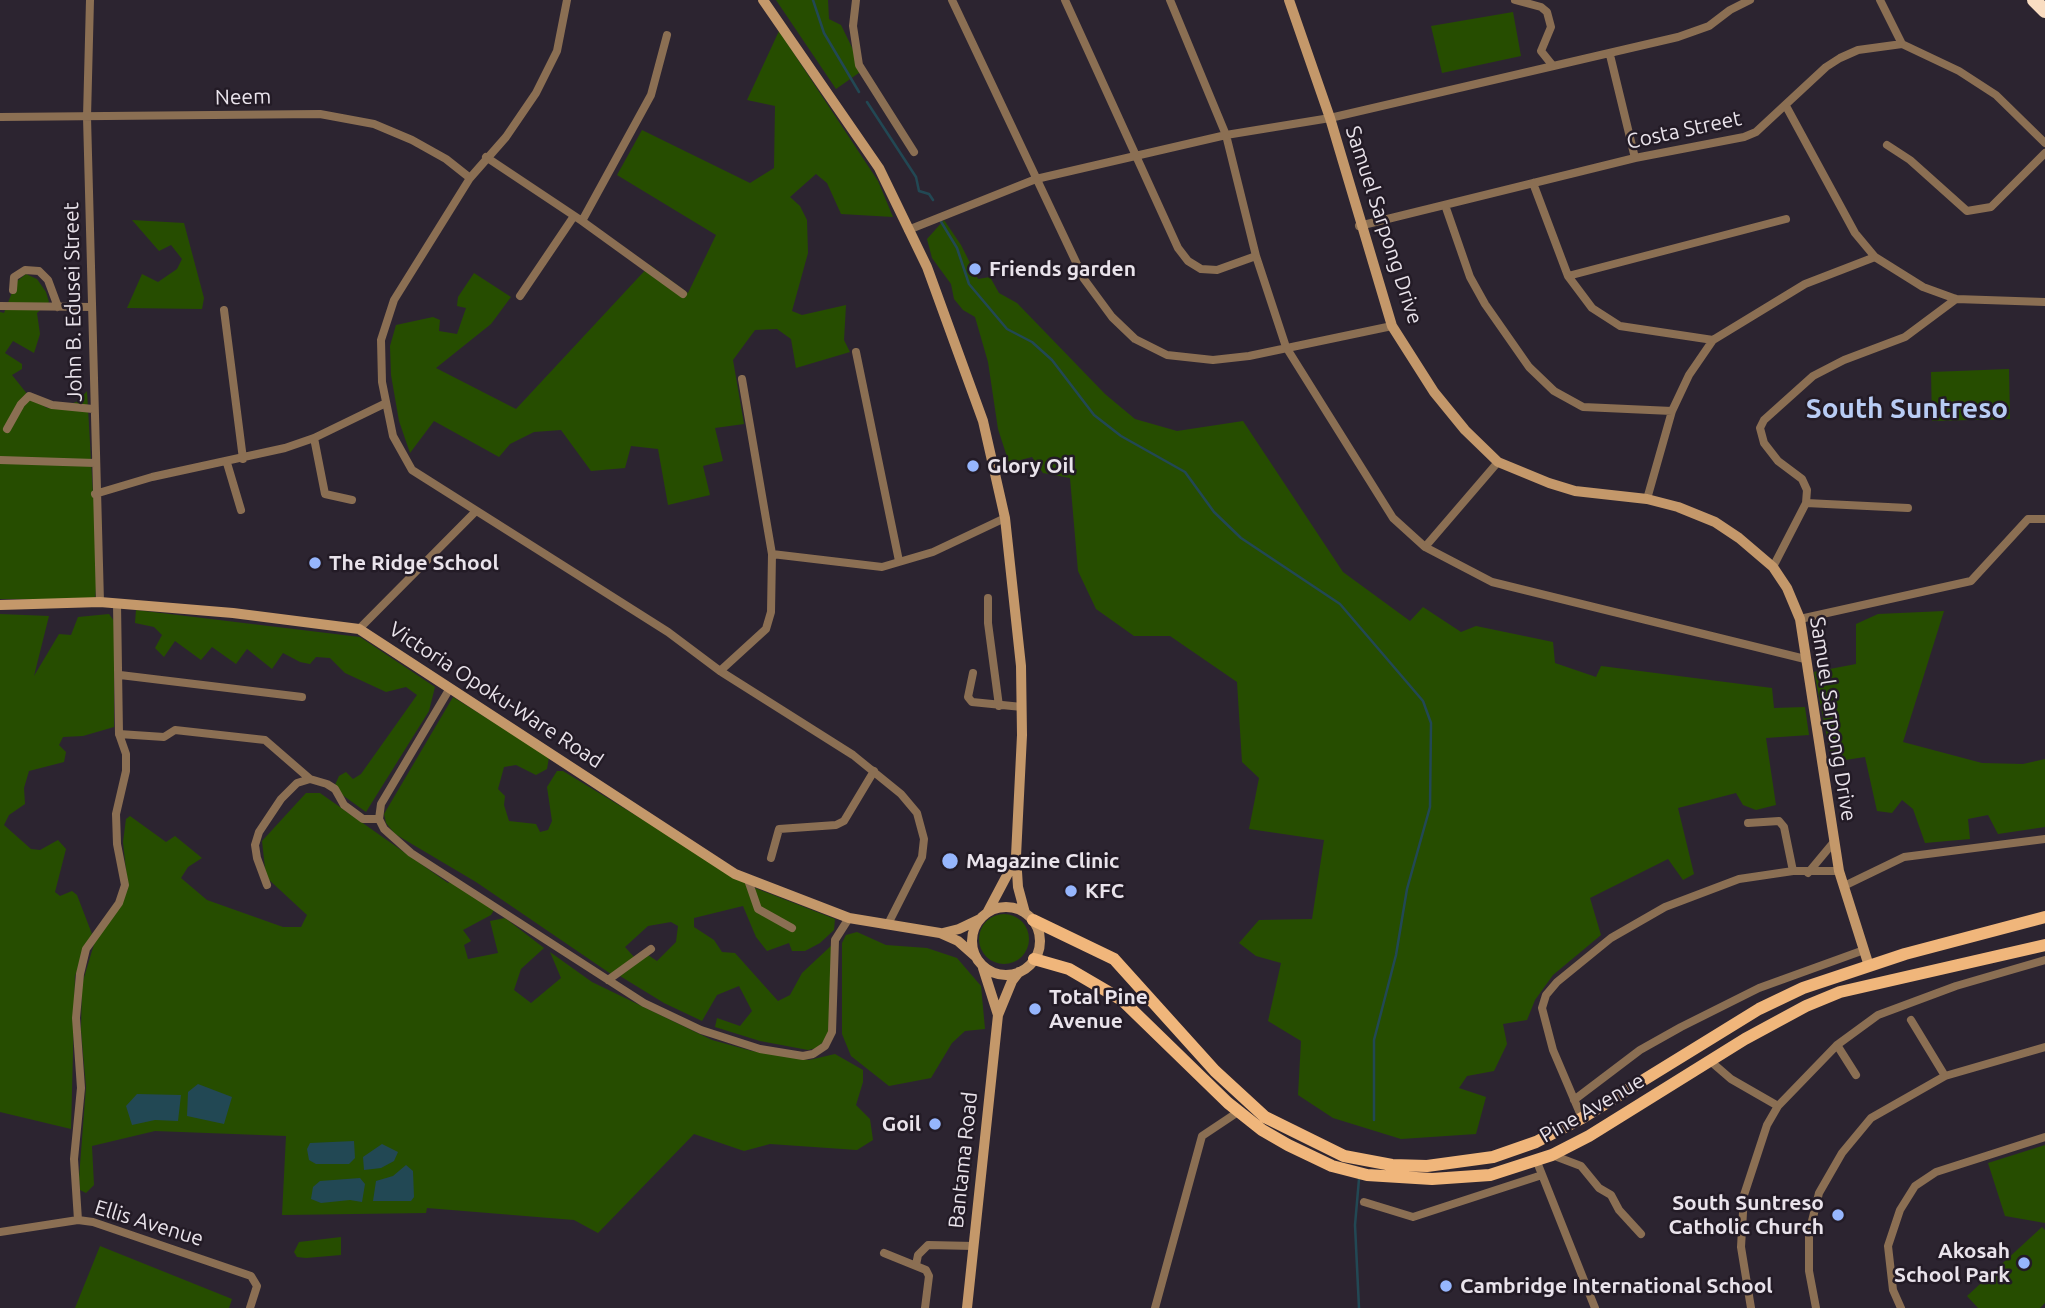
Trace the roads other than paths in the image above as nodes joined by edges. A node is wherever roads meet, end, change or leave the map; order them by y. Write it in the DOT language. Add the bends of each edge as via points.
graph roads {
  1 [pos="90,0"];
  2 [pos="567,0"];
  3 [pos="763,0"];
  4 [pos="856,0"];
  5 [pos="952,0"];
  6 [pos="1065,0"];
  7 [pos="1170,0"];
  8 [pos="1289,0"];
  9 [pos="1515,0"];
  10 [pos="1750,0"];
  11 [pos="1880,0"];
  12 [pos="2034,0"];
  13 [pos="2045,11"];
  14 [pos="667,35"];
  15 [pos="1902,44"];
  16 [pos="1610,55"];
  17 [pos="1553,66"];
  18 [pos="1786,106"];
  19 [pos="0,117"];
  20 [pos="86,117"];
  21 [pos="1330,118"];
  22 [pos="1226,135"];
  23 [pos="2045,143"];
  24 [pos="1887,145"];
  25 [pos="914,152"];
  26 [pos="2045,153"];
  27 [pos="486,157"];
  28 [pos="1136,157"];
  29 [pos="1635,158"];
  30 [pos="470,178"];
  31 [pos="1036,179"];
  32 [pos="1533,183"];
  33 [pos="1446,205"];
  34 [pos="578,218"];
  35 [pos="1786,219"];
  36 [pos="1359,226"];
  37 [pos="908,230"];
  38 [pos="1256,256"];
  39 [pos="1875,257"];
  40 [pos="1568,276"];
  41 [pos="13,289"];
  42 [pos="683,294"];
  43 [pos="520,296"];
  44 [pos="1956,299"];
  45 [pos="2045,302"];
  46 [pos="0,306"];
  47 [pos="58,307"];
  48 [pos="91,307"];
  49 [pos="224,310"];
  50 [pos="1392,326"];
  51 [pos="1713,340"];
  52 [pos="1286,347"];
  53 [pos="856,352"];
  54 [pos="742,379"];
  55 [pos="386,403"];
  56 [pos="93,409"];
  57 [pos="1672,411"];
  58 [pos="8,429"];
  59 [pos="314,438"];
  60 [pos="243,459"];
  61 [pos="0,460"];
  62 [pos="1498,462"];
  63 [pos="95,463"];
  64 [pos="227,463"];
  65 [pos="95,494"];
  66 [pos="1647,499"];
  67 [pos="352,500"];
  68 [pos="1807,503"];
  69 [pos="1908,508"];
  70 [pos="241,510"];
  71 [pos="475,512"];
  72 [pos="1005,518"];
  73 [pos="2045,519"];
  74 [pos="1425,547"];
  75 [pos="772,555"];
  76 [pos="900,562"];
  77 [pos="1773,567"];
  78 [pos="988,598"];
  79 [pos="100,602"];
  80 [pos="117,604"];
  81 [pos="0,605"];
  82 [pos="1800,619"];
  83 [pos="359,629"];
  84 [pos="1805,659"];
  85 [pos="720,671"];
  86 [pos="973,673"];
  87 [pos="120,675"];
  88 [pos="450,688"];
  89 [pos="302,696"];
  90 [pos="999,706"];
  91 [pos="1022,707"];
  92 [pos="119,734"];
  93 [pos="874,771"];
  94 [pos="310,779"];
  95 [pos="379,819"];
  96 [pos="1748,823"];
  97 [pos="2045,839"];
  98 [pos="1833,842"];
  99 [pos="1016,856"];
  100 [pos="771,858"];
  101 [pos="1793,871"];
  102 [pos="1839,871"];
  103 [pos="1808,873"];
  104 [pos="748,880"];
  105 [pos="267,885"];
  106 [pos="1844,886"];
  107 [pos="983,916"];
  108 [pos="1029,916"];
  109 [pos="2045,917"];
  110 [pos="849,918"];
  111 [pos="888,924"];
  112 [pos="792,928"];
  113 [pos="940,933"];
  114 [pos="2045,945"];
  115 [pos="651,949"];
  116 [pos="1864,950"];
  117 [pos="1034,959"];
  118 [pos="978,960"];
  119 [pos="2045,960"];
  120 [pos="1869,966"];
  121 [pos="1019,972"];
  122 [pos="608,980"];
  123 [pos="998,1015"];
  124 [pos="1911,1020"];
  125 [pos="1837,1045"];
  126 [pos="2045,1046"];
  127 [pos="1710,1060"];
  128 [pos="1856,1075"];
  129 [pos="1945,1076"];
  130 [pos="1574,1100"];
  131 [pos="1778,1106"];
  132 [pos="1238,1112"];
  133 [pos="1582,1118"];
  134 [pos="2045,1137"];
  135 [pos="1552,1156"];
  136 [pos="1537,1162"];
  137 [pos="1542,1175"];
  138 [pos="1364,1202"];
  139 [pos="78,1220"];
  140 [pos="0,1232"];
  141 [pos="1642,1234"];
  142 [pos="974,1246"];
  143 [pos="884,1253"];
  144 [pos="916,1265"];
  145 [pos="250,1308"];
  146 [pos="925,1308"];
  147 [pos="967,1308"];
  148 [pos="1155,1308"];
  149 [pos="1595,1308"];
  150 [pos="1751,1308"];
  151 [pos="1816,1308"];
  152 [pos="1901,1308"];
  1 -- 20 [label="street, John B. Edusei Street"];
  2 -- 27 [label="street" via="556,51 536,93"];
  3 -- 37 [label="main road" via="871,155"];
  4 -- 25 [label="street" via="853,26 859,65"];
  5 -- 31 [label="street"];
  6 -- 28 [label="street"];
  7 -- 22 [label="street"];
  8 -- 21 [label="main road, Samuel Sarpong Drive"];
  9 -- 17 [label="street" via="1547,12 1551,27 1541,51"];
  10 -- 16 [label="street" via="1709,26"];
  11 -- 15 [label="street"];
  12 -- 13 [label="highway"];
  14 -- 34 [label="street" via="651,95"];
  15 -- 18 [label="street, Costa Street" via="1858,50 1840,58"];
  15 -- 23 [label="street" via="1996,95"];
  16 -- 17 [label="street"];
  16 -- 29 [label="street"];
  17 -- 21 [label="street"];
  18 -- 29 [label="street, Costa Street" via="1744,137"];
  18 -- 39 [label="street" via="1855,233"];
  19 -- 20 [label="street, Neem"];
  20 -- 30 [label="street, Neem" via="320,114 373,124 412,139"];
  20 -- 48 [label="street, John B. Edusei Street"];
  21 -- 22 [label="street"];
  21 -- 36 [label="main road, Samuel Sarpong Drive"];
  22 -- 28 [label="street"];
  22 -- 38 [label="street"];
  24 -- 26 [label="street" via="1966,211 1991,206"];
  27 -- 30 [label="street"];
  27 -- 34 [label="street"];
  28 -- 31 [label="street"];
  28 -- 38 [label="street" via="1188,261 1201,269 1217,270"];
  29 -- 32 [label="street, Costa Street"];
  30 -- 55 [label="street" via="394,300 382,340"];
  31 -- 37 [label="street"];
  31 -- 52 [label="street" via="1084,279 1135,339 1167,355 1213,360"];
  32 -- 33 [label="street, Costa Street"];
  32 -- 40 [label="street"];
  33 -- 36 [label="street, Costa Street"];
  33 -- 57 [label="street" via="1470,277 1501,330 1541,379 1583,407"];
  34 -- 42 [label="street"];
  34 -- 43 [label="street"];
  35 -- 40 [label="street"];
  36 -- 50 [label="main road, Samuel Sarpong Drive"];
  37 -- 72 [label="main road" via="956,341 983,421"];
  38 -- 52 [label="street"];
  39 -- 44 [label="street" via="1923,287"];
  39 -- 51 [label="street" via="1805,284"];
  40 -- 51 [label="street" via="1592,309 1611,323"];
  41 -- 47 [label="street" via="14,277 25,270 39,271 48,279"];
  44 -- 45 [label="street"];
  44 -- 68 [label="street" via="1905,337 1813,376 1764,420 1760,428 1764,443 1802,479"];
  46 -- 47 [label="street"];
  47 -- 48 [label="street"];
  48 -- 56 [label="street, John B. Edusei Street"];
  49 -- 60 [label="street"];
  50 -- 52 [label="street"];
  50 -- 62 [label="main road, Samuel Sarpong Drive" via="1434,392"];
  51 -- 57 [label="street"];
  52 -- 74 [label="street" via="1393,518"];
  53 -- 76 [label="street"];
  54 -- 75 [label="street"];
  55 -- 59 [label="street"];
  55 -- 71 [label="street" via="393,436 412,470"];
  56 -- 58 [label="street" via="52,405 29,396"];
  56 -- 63 [label="street, John B. Edusei Street"];
  57 -- 66 [label="street"];
  59 -- 60 [label="street"];
  59 -- 67 [label="street" via="325,494"];
  60 -- 64 [label="street"];
  61 -- 63 [label="street"];
  62 -- 66 [label="main road, Samuel Sarpong Drive" via="1575,491"];
  62 -- 74 [label="street"];
  63 -- 65 [label="street, John B. Edusei Street"];
  64 -- 65 [label="street" via="163,474"];
  64 -- 70 [label="street"];
  65 -- 79 [label="street, John B. Edusei Street"];
  66 -- 77 [label="main road, Samuel Sarpong Drive" via="1715,522"];
  68 -- 69 [label="street"];
  68 -- 77 [label="street"];
  71 -- 83 [label="street"];
  71 -- 85 [label="street" via="542,550"];
  72 -- 76 [label="street" via="933,552"];
  72 -- 91 [label="main road"];
  73 -- 82 [label="street" via="2028,519 1971,581"];
  74 -- 84 [label="street" via="1492,582"];
  75 -- 76 [label="street" via="882,567"];
  75 -- 85 [label="street" via="771,612 766,629"];
  77 -- 82 [label="main road, Samuel Sarpong Drive"];
  78 -- 90 [label="street"];
  79 -- 80 [label="main road, Victoria Opoku-Ware Road"];
  79 -- 81 [label="main road, Victoria Opoku-Ware Road"];
  80 -- 83 [label="main road, Victoria Opoku-Ware Road"];
  80 -- 87 [label="street"];
  82 -- 84 [label="main road, Samuel Sarpong Drive"];
  83 -- 88 [label="main road, Victoria Opoku-Ware Road"];
  84 -- 98 [label="main road, Samuel Sarpong Drive"];
  85 -- 93 [label="street"];
  86 -- 90 [label="street" via="968,697 972,702"];
  87 -- 89 [label="street"];
  87 -- 92 [label="street"];
  88 -- 95 [label="street" via="381,804"];
  88 -- 104 [label="main road, Victoria Opoku-Ware Road"];
  90 -- 91 [label="street"];
  91 -- 99 [label="main road"];
  92 -- 94 [label="street" via="164,737 175,730 265,740"];
  92 -- 139 [label="street" via="126,771 116,814 117,844 125,885 119,903 86,949 76,1018 81,1088 74,1159"];
  93 -- 100 [label="street" via="844,821 779,829"];
  93 -- 111 [label="street" via="917,813 924,839 922,857"];
  94 -- 95 [label="street" via="335,789 344,805 363,819"];
  94 -- 105 [label="street" via="297,783 281,799 259,832 256,845"];
  95 -- 122 [label="street" via="393,839 411,853"];
  96 -- 101 [label="street" via="1779,821"];
  97 -- 106 [label="street" via="1904,857"];
  98 -- 102 [label="main road, Samuel Sarpong Drive"];
  98 -- 103 [label="street"];
  99 -- 107 [label="main road" via="1006,882"];
  99 -- 108 [label="main road" via="1018,887"];
  101 -- 103 [label="street"];
  101 -- 130 [label="street" via="1739,879 1665,907 1611,938 1556,982 1542,1008"];
  102 -- 103 [label="street"];
  102 -- 106 [label="main road, Samuel Sarpong Drive"];
  104 -- 110 [label="main road, Victoria Opoku-Ware Road"];
  104 -- 112 [label="street" via="758,909"];
  106 -- 116 [label="main road, Samuel Sarpong Drive"];
  107 -- 108 [label="main road" via="1009,907"];
  107 -- 113 [label="main road"];
  107 -- 118 [label="main road" via="972,940"];
  108 -- 117 [label="main road" via="1040,942"];
  108 -- 133 [label="main road" via="1114,959 1246,1101 1265,1117 1344,1156 1392,1166 1444,1165 1493,1157"];
  109 -- 120 [label="main road"];
  110 -- 111 [label="main road, Victoria Opoku-Ware Road"];
  110 -- 122 [label="street" via="835,940 831,1032 825,1046 813,1054 760,1049 701,1030"];
  111 -- 113 [label="main road, Victoria Opoku-Ware Road"];
  113 -- 118 [label="main road" via="958,941"];
  114 -- 127 [label="main road, Pine Avenue" via="1840,992"];
  115 -- 122 [label="street"];
  116 -- 120 [label="main road, Samuel Sarpong Drive"];
  116 -- 130 [label="street" via="1759,988 1681,1027 1640,1050"];
  117 -- 121 [label="main road"];
  117 -- 132 [label="main road, Pine Avenue" via="1069,969 1122,1000"];
  118 -- 121 [label="main road" via="996,974"];
  118 -- 123 [label="main road"];
  119 -- 125 [label="street" via="1889,1010"];
  120 -- 133 [label="main road" via="1803,988 1759,1009"];
  121 -- 123 [label="main road"];
  123 -- 142 [label="main road, Bantama Road"];
  124 -- 129 [label="street"];
  125 -- 128 [label="street"];
  125 -- 131 [label="street"];
  126 -- 129 [label="street"];
  127 -- 131 [label="street" via="1731,1079"];
  127 -- 135 [label="main road, Pine Avenue"];
  129 -- 151 [label="street" via="1871,1118 1842,1153 1819,1193 1810,1233 1809,1271"];
  130 -- 133 [label="street"];
  131 -- 150 [label="street" via="1744,1195 1741,1247"];
  132 -- 136 [label="main road, Pine Avenue" via="1310,1157 1367,1175 1462,1178"];
  132 -- 148 [label="street" via="1202,1136"];
  134 -- 152 [label="street" via="1936,1171 1915,1186 1900,1210 1888,1246"];
  135 -- 136 [label="main road, Pine Avenue"];
  135 -- 141 [label="street" via="1581,1166"];
  136 -- 137 [label="street"];
  137 -- 138 [label="street" via="1413,1217"];
  137 -- 149 [label="street"];
  139 -- 140 [label="street, Ellis Avenue"];
  139 -- 145 [label="street, Ellis Avenue" via="251,1276 257,1286"];
  142 -- 144 [label="street" via="928,1245"];
  142 -- 147 [label="main road, Bantama Road"];
  143 -- 144 [label="street"];
  144 -- 146 [label="street" via="929,1276"];
}
